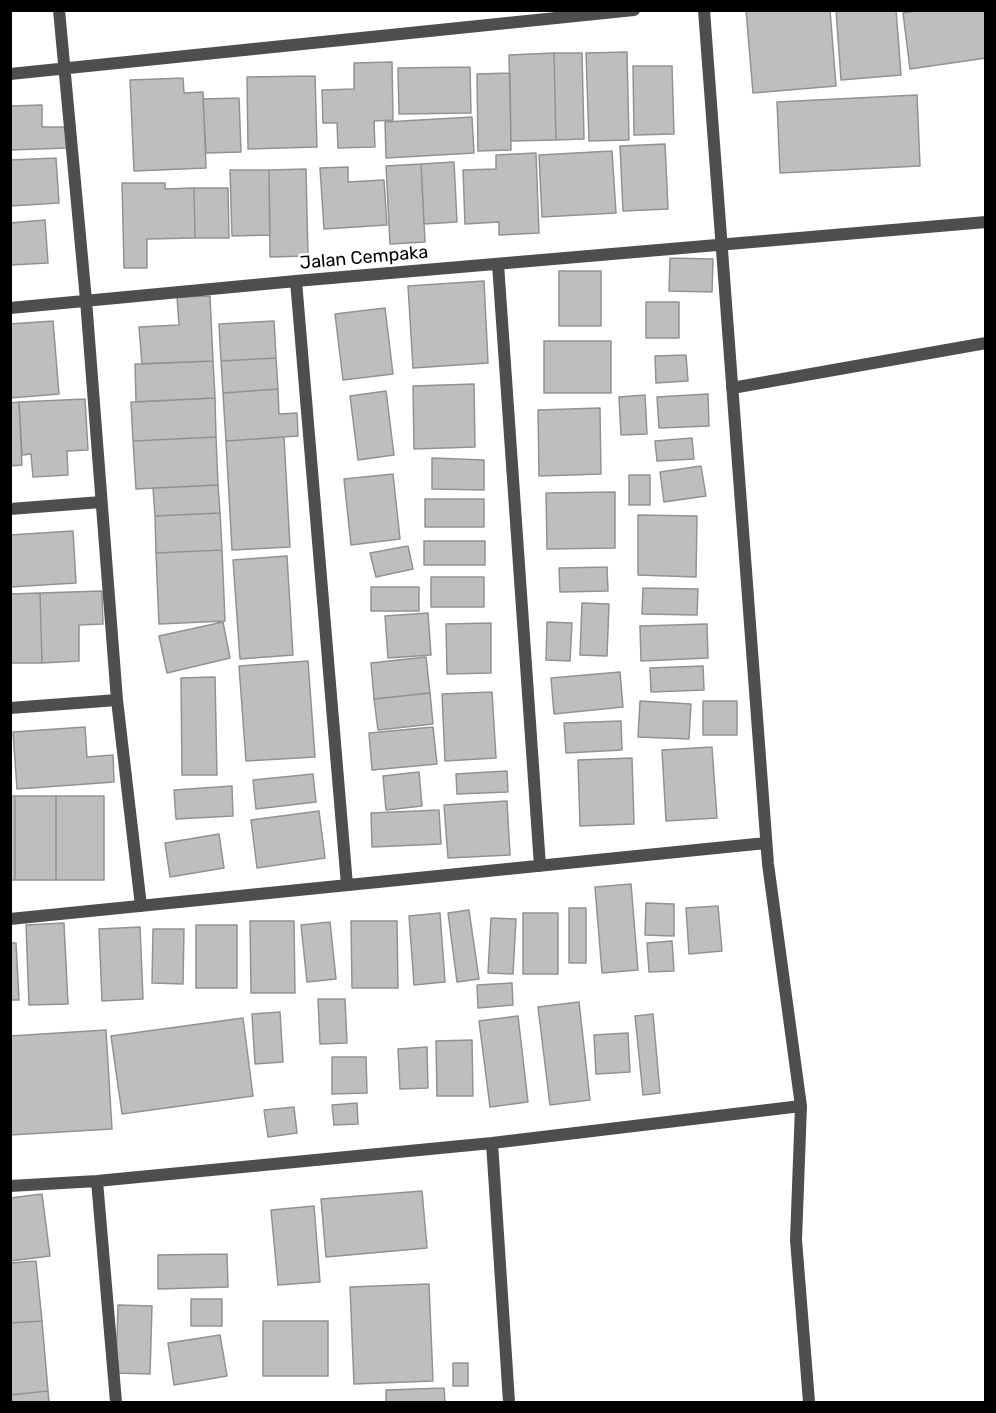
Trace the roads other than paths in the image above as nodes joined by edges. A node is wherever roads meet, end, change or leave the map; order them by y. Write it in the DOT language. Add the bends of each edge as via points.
graph roads {
  1 [pos="58,10"];
  2 [pos="633,10"];
  3 [pos="704,10"];
  4 [pos="63,69"];
  5 [pos="10,74"];
  6 [pos="986,222"];
  7 [pos="722,245"];
  8 [pos="498,264"];
  9 [pos="296,282"];
  10 [pos="86,300"];
  11 [pos="10,308"];
  12 [pos="986,343"];
  13 [pos="732,388"];
  14 [pos="101,502"];
  15 [pos="10,509"];
  16 [pos="117,700"];
  17 [pos="10,708"];
  18 [pos="766,843"];
  19 [pos="540,866"];
  20 [pos="347,885"];
  21 [pos="141,906"];
  22 [pos="10,919"];
  23 [pos="801,1106"];
  24 [pos="492,1143"];
  25 [pos="97,1181"];
  26 [pos="10,1186"];
  27 [pos="116,1402"];
  28 [pos="509,1402"];
  29 [pos="809,1402"];
  1 -- 4 [label="street"];
  2 -- 4 [label="street"];
  3 -- 7 [label="street"];
  4 -- 5 [label="street"];
  4 -- 10 [label="street"];
  6 -- 7 [label="street, Jalan Cempaka"];
  7 -- 8 [label="street, Jalan Cempaka"];
  7 -- 13 [label="street"];
  8 -- 9 [label="street, Jalan Cempaka"];
  8 -- 19 [label="street"];
  9 -- 10 [label="street, Jalan Cempaka"];
  9 -- 20 [label="street"];
  10 -- 11 [label="street, Jalan Cempaka"];
  10 -- 14 [label="street"];
  12 -- 13 [label="street"];
  13 -- 18 [label="street"];
  14 -- 15 [label="street"];
  14 -- 16 [label="street"];
  16 -- 17 [label="street"];
  16 -- 21 [label="street"];
  18 -- 19 [label="street"];
  18 -- 23 [label="street"];
  19 -- 20 [label="street"];
  20 -- 21 [label="street"];
  21 -- 22 [label="street"];
  23 -- 24 [label="street"];
  23 -- 29 [label="street" via="796,1240"];
  24 -- 25 [label="street"];
  24 -- 28 [label="street"];
  25 -- 26 [label="street"];
  25 -- 27 [label="street"];
}
